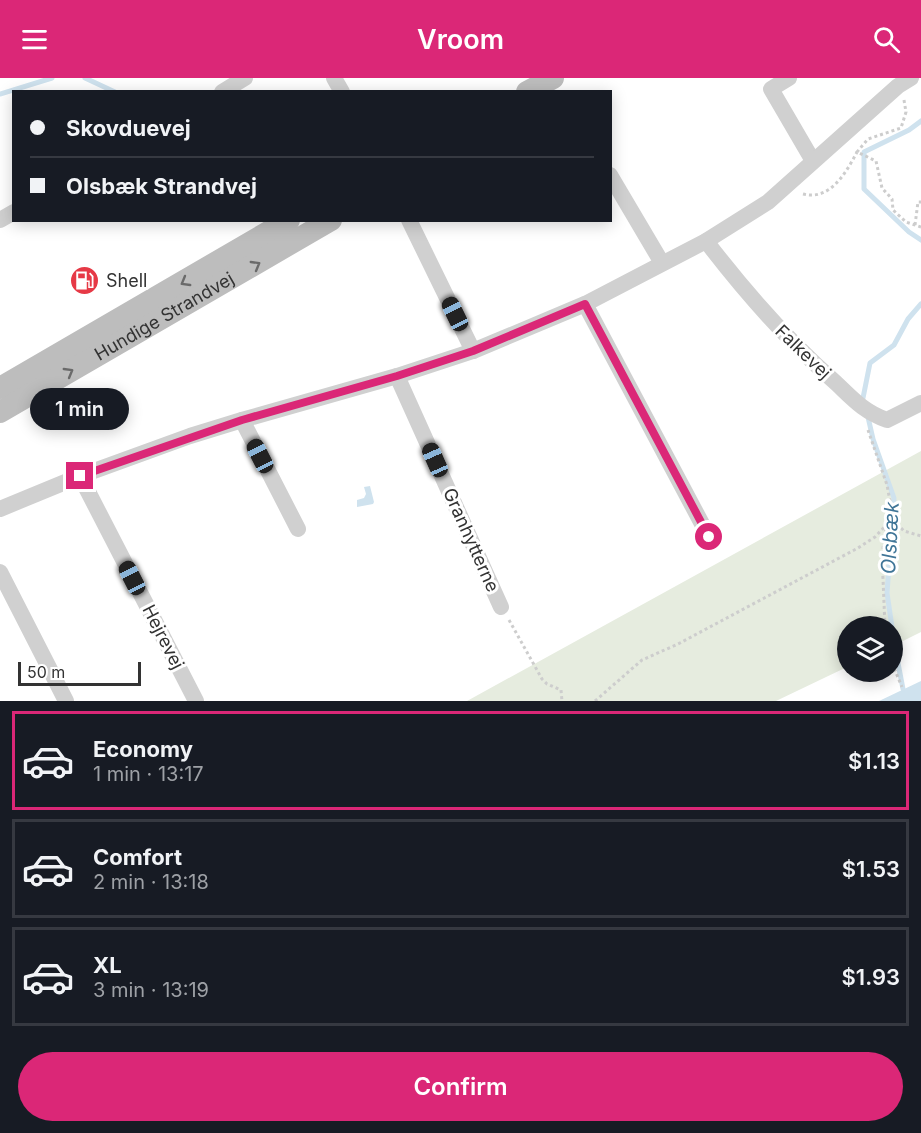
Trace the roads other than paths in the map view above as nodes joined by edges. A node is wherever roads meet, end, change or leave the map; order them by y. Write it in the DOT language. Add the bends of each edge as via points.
graph roads {
  1 [pos="245,78"];
  2 [pos="554,78"];
  3 [pos="789,78"];
  4 [pos="904,82"];
  5 [pos="225,90"];
  6 [pos="531,90"];
  7 [pos="537,90"];
  8 [pos="813,161"];
  9 [pos="612,178"];
  10 [pos="287,222"];
  11 [pos="328,222"];
  12 [pos="410,222"];
  13 [pos="706,241"];
  14 [pos="662,263"];
  15 [pos="585,304"];
  16 [pos="473,351"];
  17 [pos="397,376"];
  18 [pos="0,388"];
  19 [pos="921,403"];
  20 [pos="0,412"];
  21 [pos="242,420"];
  22 [pos="80,476"];
  23 [pos="0,509"];
  24 [pos="298,529"];
  25 [pos="709,537"];
  26 [pos="0,572"];
  27 [pos="501,607"];
  28 [pos="66,701"];
  29 [pos="196,701"];
  1 -- 5 [label="street"];
  2 -- 6 [label="main road"];
  2 -- 7 [label="main road"];
  3 -- 8 [label="street" via="771,89"];
  4 -- 8 [label="street"];
  8 -- 13 [label="street" via="768,202"];
  9 -- 14 [label="street"];
  10 -- 18 [label="main road, Hundige Strandvej, one-way"];
  20 -- 11 [label="main road, Hundige Strandvej, one-way"];
  12 -- 16 [label="street"];
  13 -- 14 [label="street"];
  13 -- 19 [label="street, Falkevej" via="770,320 871,414 887,420"];
  14 -- 15 [label="street"];
  15 -- 16 [label="street"];
  15 -- 25 [label="street"];
  16 -- 17 [label="street"];
  17 -- 21 [label="street"];
  17 -- 27 [label="street, Granhytterne"];
  21 -- 22 [label="street"];
  21 -- 24 [label="street"];
  22 -- 23 [label="street"];
  22 -- 29 [label="street, Hejrevej"];
  26 -- 28 [label="street"];
}
